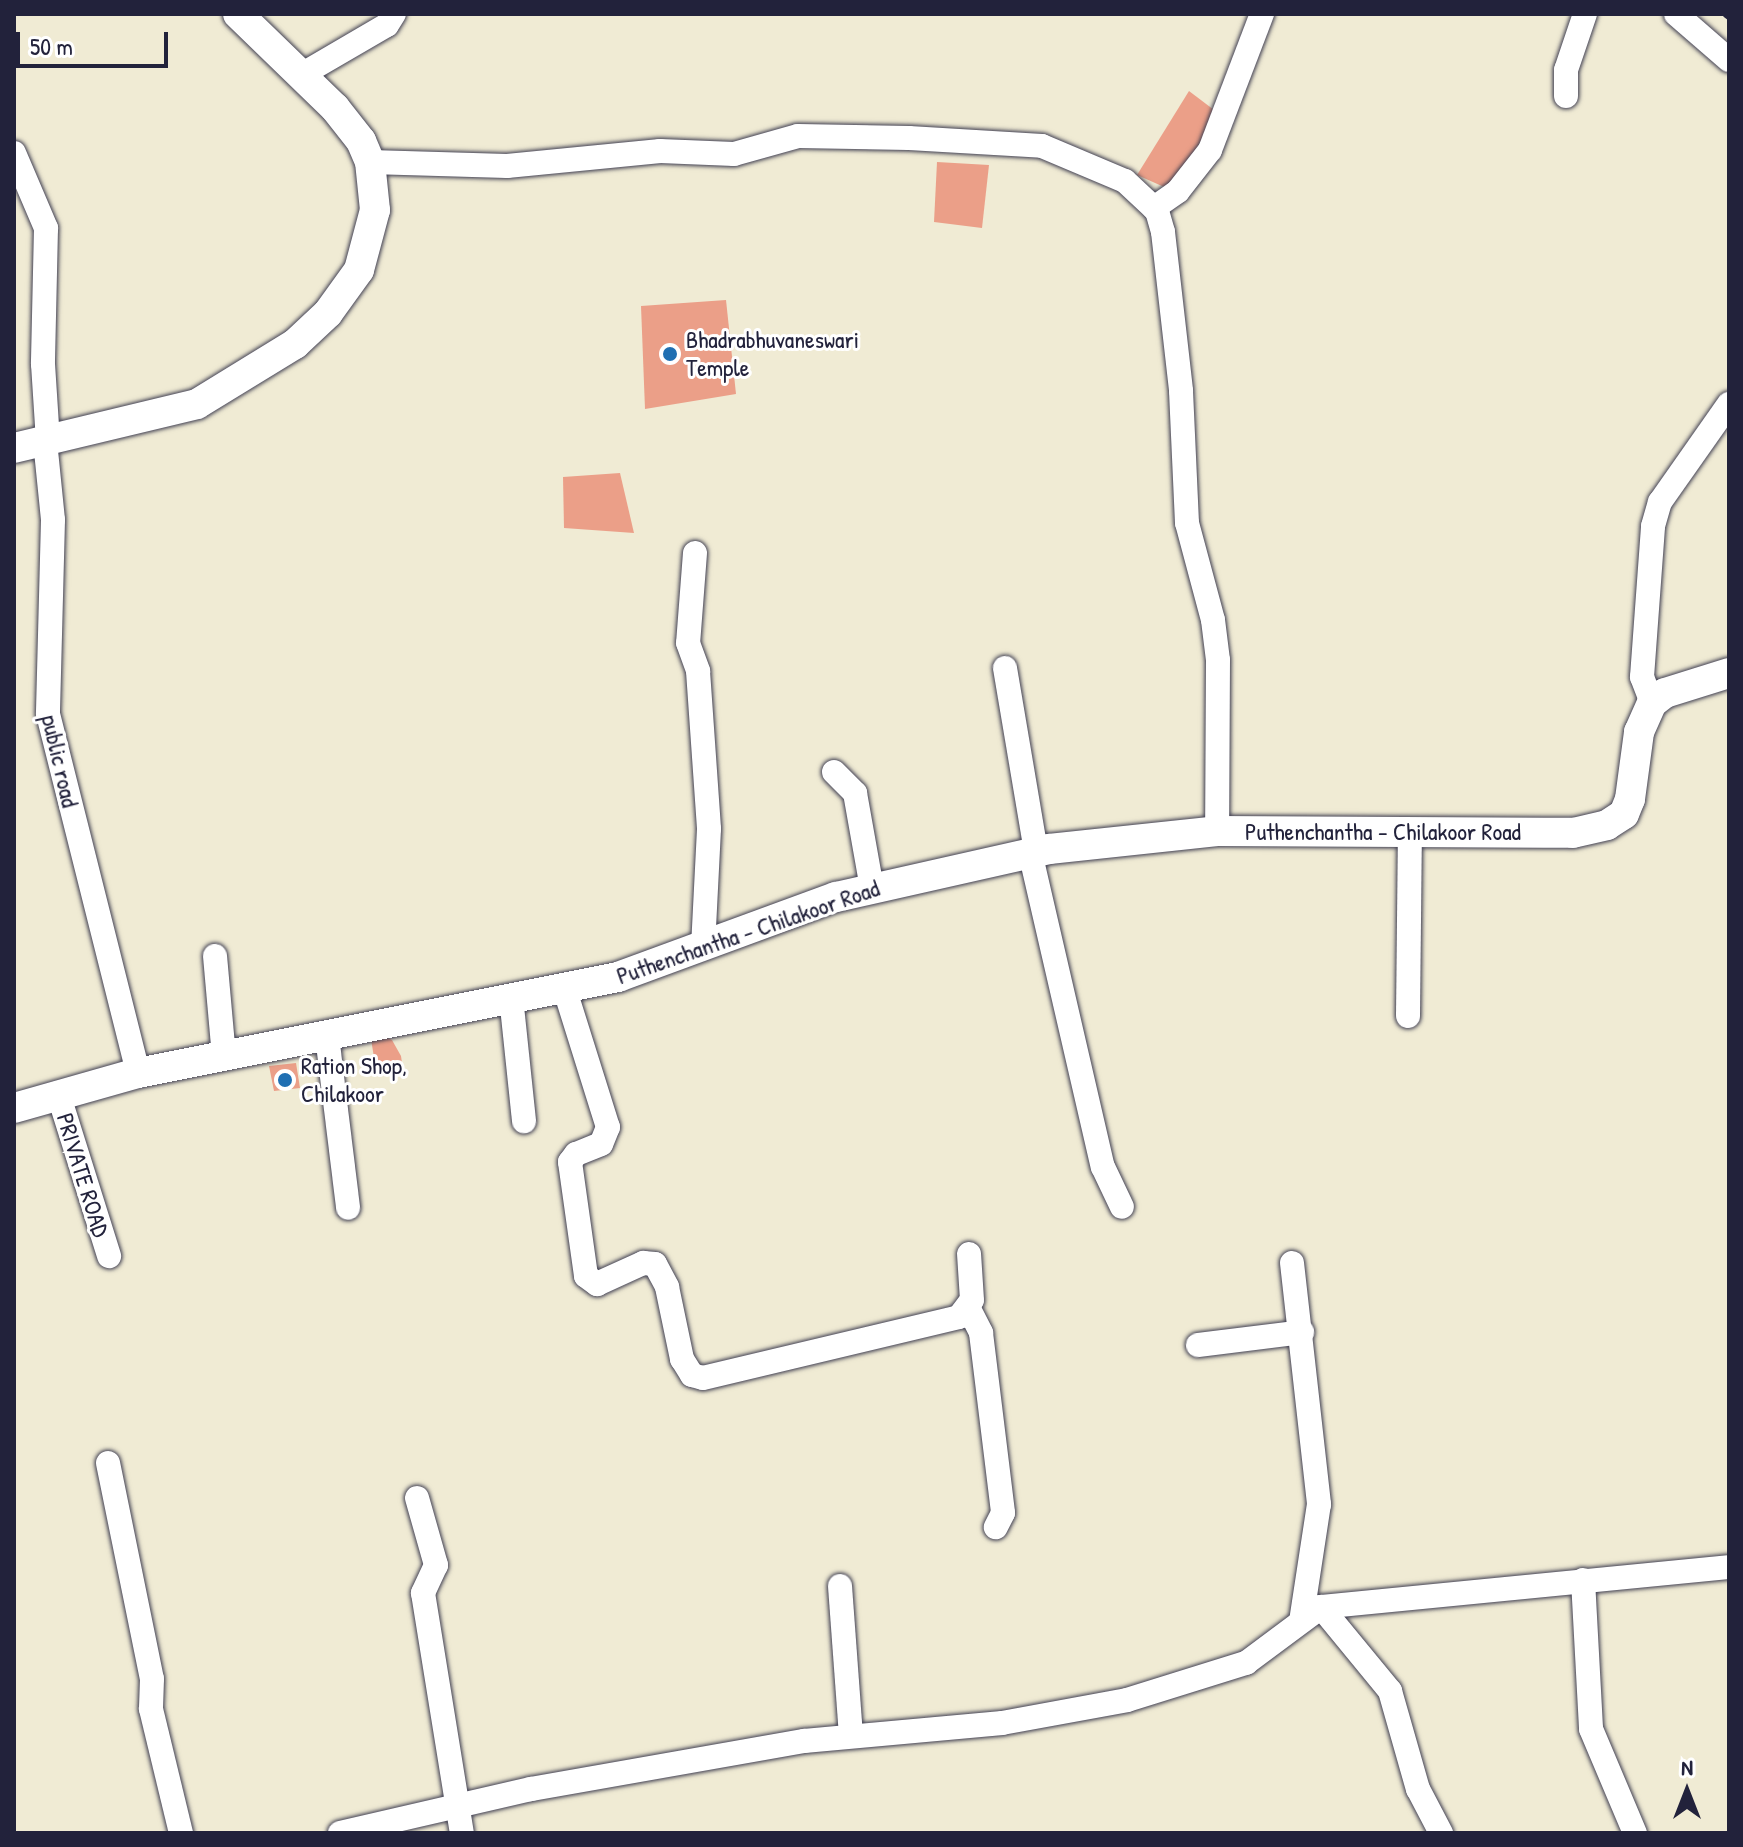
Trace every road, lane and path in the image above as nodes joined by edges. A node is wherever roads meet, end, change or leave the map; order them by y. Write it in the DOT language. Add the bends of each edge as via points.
graph roads {
  1 [pos="238,14"];
  2 [pos="394,14"];
  3 [pos="1262,14"];
  4 [pos="1585,14"];
  5 [pos="1676,14"];
  6 [pos="1729,60"];
  7 [pos="301,75"];
  8 [pos="1566,96"];
  9 [pos="14,153"];
  10 [pos="370,162"];
  11 [pos="1154,208"];
  12 [pos="1729,404"];
  13 [pos="47,441"];
  14 [pos="14,448"];
  15 [pos="695,553"];
  16 [pos="1005,668"];
  17 [pos="1729,673"];
  18 [pos="1652,703"];
  19 [pos="834,772"];
  20 [pos="1217,831"];
  21 [pos="1410,832"];
  22 [pos="1033,852"];
  23 [pos="872,888"];
  24 [pos="703,946"];
  25 [pos="215,956"];
  26 [pos="564,987"];
  27 [pos="511,997"];
  28 [pos="1408,1016"];
  29 [pos="327,1036"];
  30 [pos="224,1056"];
  31 [pos="138,1073"];
  32 [pos="58,1093"];
  33 [pos="14,1108"];
  34 [pos="524,1121"];
  35 [pos="1122,1207"];
  36 [pos="348,1208"];
  37 [pos="969,1254"];
  38 [pos="109,1256"];
  39 [pos="1292,1263"];
  40 [pos="969,1309"];
  41 [pos="1302,1332"];
  42 [pos="1198,1345"];
  43 [pos="108,1463"];
  44 [pos="417,1498"];
  45 [pos="996,1527"];
  46 [pos="1729,1567"];
  47 [pos="1583,1580"];
  48 [pos="840,1586"];
  49 [pos="1311,1614"];
  50 [pos="851,1736"];
  51 [pos="458,1806"];
  52 [pos="181,1833"];
  53 [pos="340,1833"];
  54 [pos="462,1833"];
  55 [pos="1441,1833"];
  56 [pos="1635,1833"];
  1 -- 7 [label="main road"];
  2 -- 7 [label="street" via="387,25"];
  3 -- 11 [label="street" via="1210,150 1178,191"];
  4 -- 8 [label="street" via="1563,81"];
  5 -- 6 [label="street"];
  7 -- 10 [label="main road" via="347,122"];
  9 -- 13 [label="street, public road" via="46,228"];
  10 -- 11 [label="street" via="507,166 660,151 734,154 798,136 1013,142 1042,146 1097,166 1125,181"];
  10 -- 13 [label="main road" via="375,210 359,270 328,313 295,344 197,404"];
  11 -- 20 [label="street" via="1163,232 1174,317 1187,523 1218,660"];
  12 -- 18 [label="street" via="1660,502 1653,526 1642,677"];
  13 -- 14 [label="main road"];
  13 -- 31 [label="street, public road" via="53,520 48,714"];
  15 -- 24 [label="street" via="688,643 698,671 709,829"];
  16 -- 22 [label="street"];
  17 -- 18 [label="main road" via="1665,693"];
  18 -- 21 [label="main road, Puthenchantha - Chilakoor Road" via="1639,732 1630,799 1624,814 1607,825 1573,833"];
  19 -- 23 [label="street" via="849,781 856,795"];
  20 -- 21 [label="main road, Puthenchantha - Chilakoor Road"];
  20 -- 22 [label="main road, Puthenchantha - Chilakoor Road"];
  21 -- 28 [label="street"];
  22 -- 23 [label="main road, Puthenchantha - Chilakoor Road"];
  22 -- 35 [label="street" via="1103,1167"];
  23 -- 24 [label="main road, Puthenchantha - Chilakoor Road"];
  24 -- 26 [label="main road, Puthenchantha - Chilakoor Road" via="618,977"];
  25 -- 30 [label="street"];
  26 -- 27 [label="main road, Puthenchantha - Chilakoor Road"];
  26 -- 40 [label="street" via="608,1127 601,1144 570,1162 587,1278 597,1284 645,1262 655,1264 667,1287 682,1359 692,1375 703,1378 956,1318"];
  27 -- 29 [label="main road, Puthenchantha - Chilakoor Road"];
  27 -- 34 [label="street"];
  29 -- 30 [label="main road, Puthenchantha - Chilakoor Road"];
  29 -- 36 [label="street"];
  30 -- 31 [label="main road, Puthenchantha - Chilakoor Road"];
  31 -- 32 [label="main road, Puthenchantha - Chilakoor Road"];
  32 -- 33 [label="main road, Puthenchantha - Chilakoor Road"];
  32 -- 38 [label="street, PRIVATE ROAD"];
  37 -- 40 [label="street"];
  39 -- 41 [label="street"];
  40 -- 45 [label="street" via="981,1333 1003,1513"];
  41 -- 42 [label="street"];
  41 -- 49 [label="street" via="1319,1504"];
  43 -- 52 [label="street" via="152,1679 151,1709"];
  44 -- 51 [label="street" via="436,1565 423,1593"];
  46 -- 47 [label="street"];
  47 -- 49 [label="street"];
  47 -- 56 [label="street" via="1591,1729"];
  48 -- 50 [label="street"];
  49 -- 50 [label="street" via="1246,1663 1127,1700 1002,1723"];
  49 -- 55 [label="street" via="1390,1691 1418,1789"];
  50 -- 51 [label="street"];
  51 -- 53 [label="street"];
  51 -- 54 [label="street"];
}
